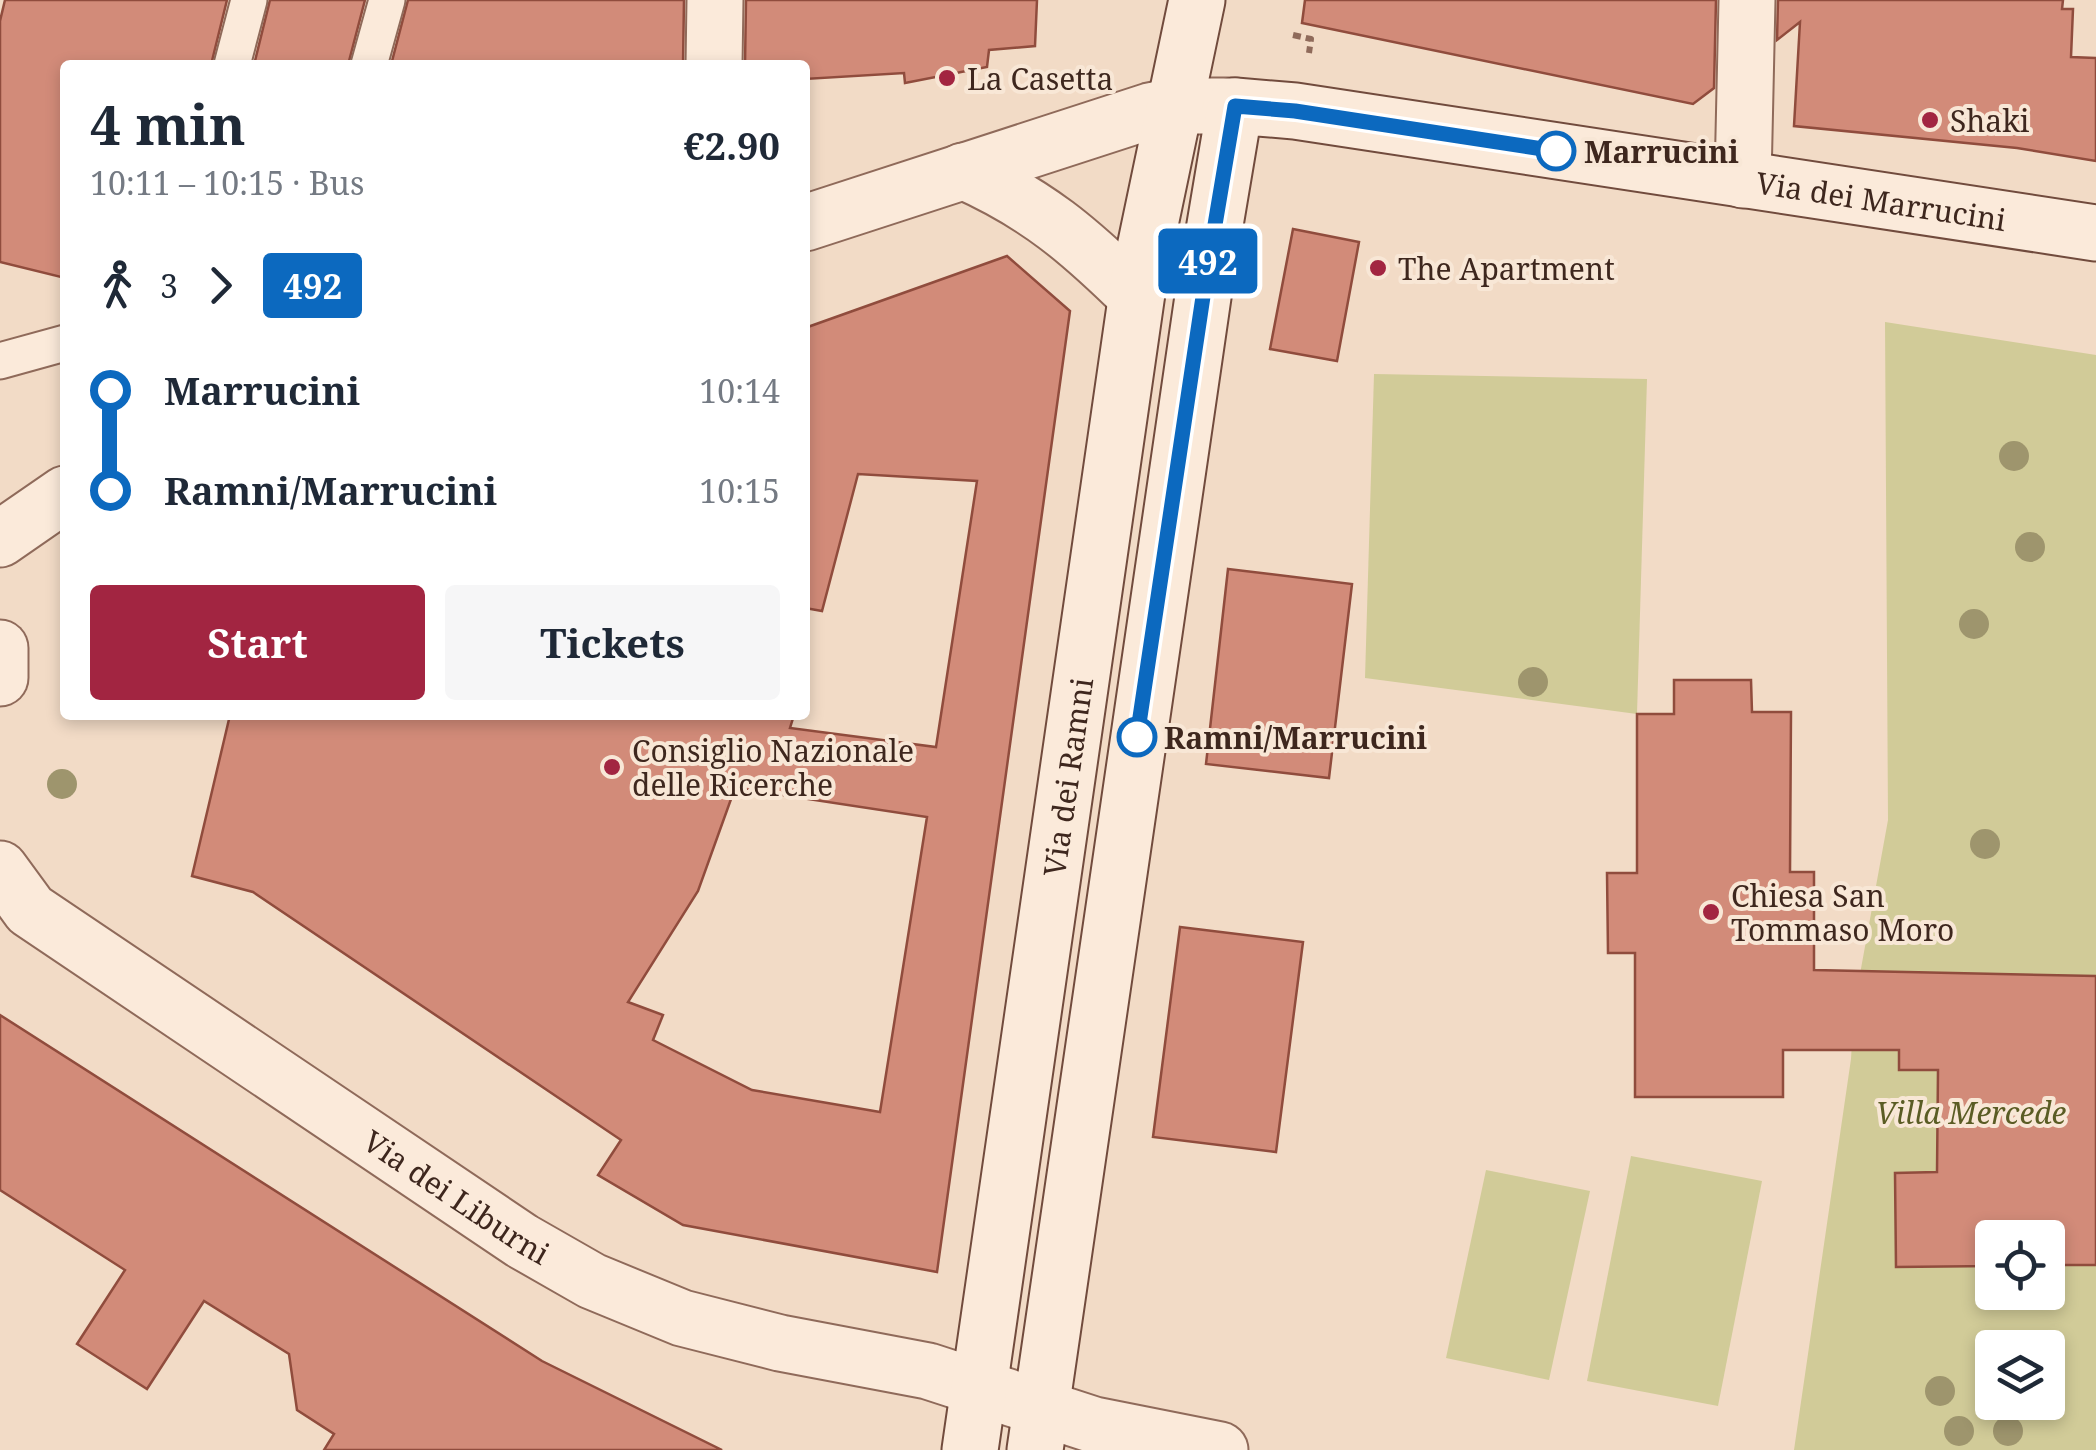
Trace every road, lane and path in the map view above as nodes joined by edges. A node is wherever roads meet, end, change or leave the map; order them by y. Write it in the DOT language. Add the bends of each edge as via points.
graph roads {
  1 [pos="248,0"];
  2 [pos="387,0"];
  3 [pos="715,0"];
  4 [pos="1198,0"];
  5 [pos="1747,0"];
  6 [pos="1293,35"];
  7 [pos="1309,54"];
  8 [pos="233,60"];
  9 [pos="371,60"];
  10 [pos="714,60"];
  11 [pos="1174,106"];
  12 [pos="1235,106"];
  13 [pos="963,171"];
  14 [pos="1743,180"];
  15 [pos="810,221"];
  16 [pos="2096,233"];
  17 [pos="1136,296"];
  18 [pos="60,345"];
  19 [pos="0,361"];
  20 [pos="60,498"];
  21 [pos="0,540"];
  22 [pos="0,648"];
  23 [pos="0,678"];
  24 [pos="0,869"];
  25 [pos="980,1386"];
  26 [pos="1038,1430"];
  27 [pos="970,1450"];
  28 [pos="1220,1450"];
  1 -- 8 [label="lane"];
  2 -- 9 [label="lane"];
  3 -- 10 [label="street"];
  4 -- 11 [label="street, Via dei Ramni"];
  5 -- 14 [label="street"];
  6 -- 7 [label="path" via="1311,39"];
  11 -- 12 [label="street, Via dei Marrucini"];
  11 -- 13 [label="street, Via dei Marrucini"];
  11 -- 17 [label="street, Via dei Ramni"];
  12 -- 14 [label="street, Via dei Marrucini"];
  12 -- 26 [label="street, Via dei Ramni"];
  13 -- 15 [label="street, Via dei Marrucini"];
  13 -- 17 [label="street" via="1046,216"];
  14 -- 16 [label="street, Via dei Marrucini"];
  17 -- 25 [label="street, Via dei Ramni"];
  18 -- 19 [label="lane"];
  20 -- 21 [label="street"];
  22 -- 23 [label="street"];
  24 -- 25 [label="street, Via dei Liburni" via="30,910 592,1282 724,1330"];
  25 -- 26 [label="street, Via dei Liburni"];
  25 -- 27 [label="street, Via dei Ramni"];
  26 -- 28 [label="street, Via dei Liburni" via="1094,1426"];
}
